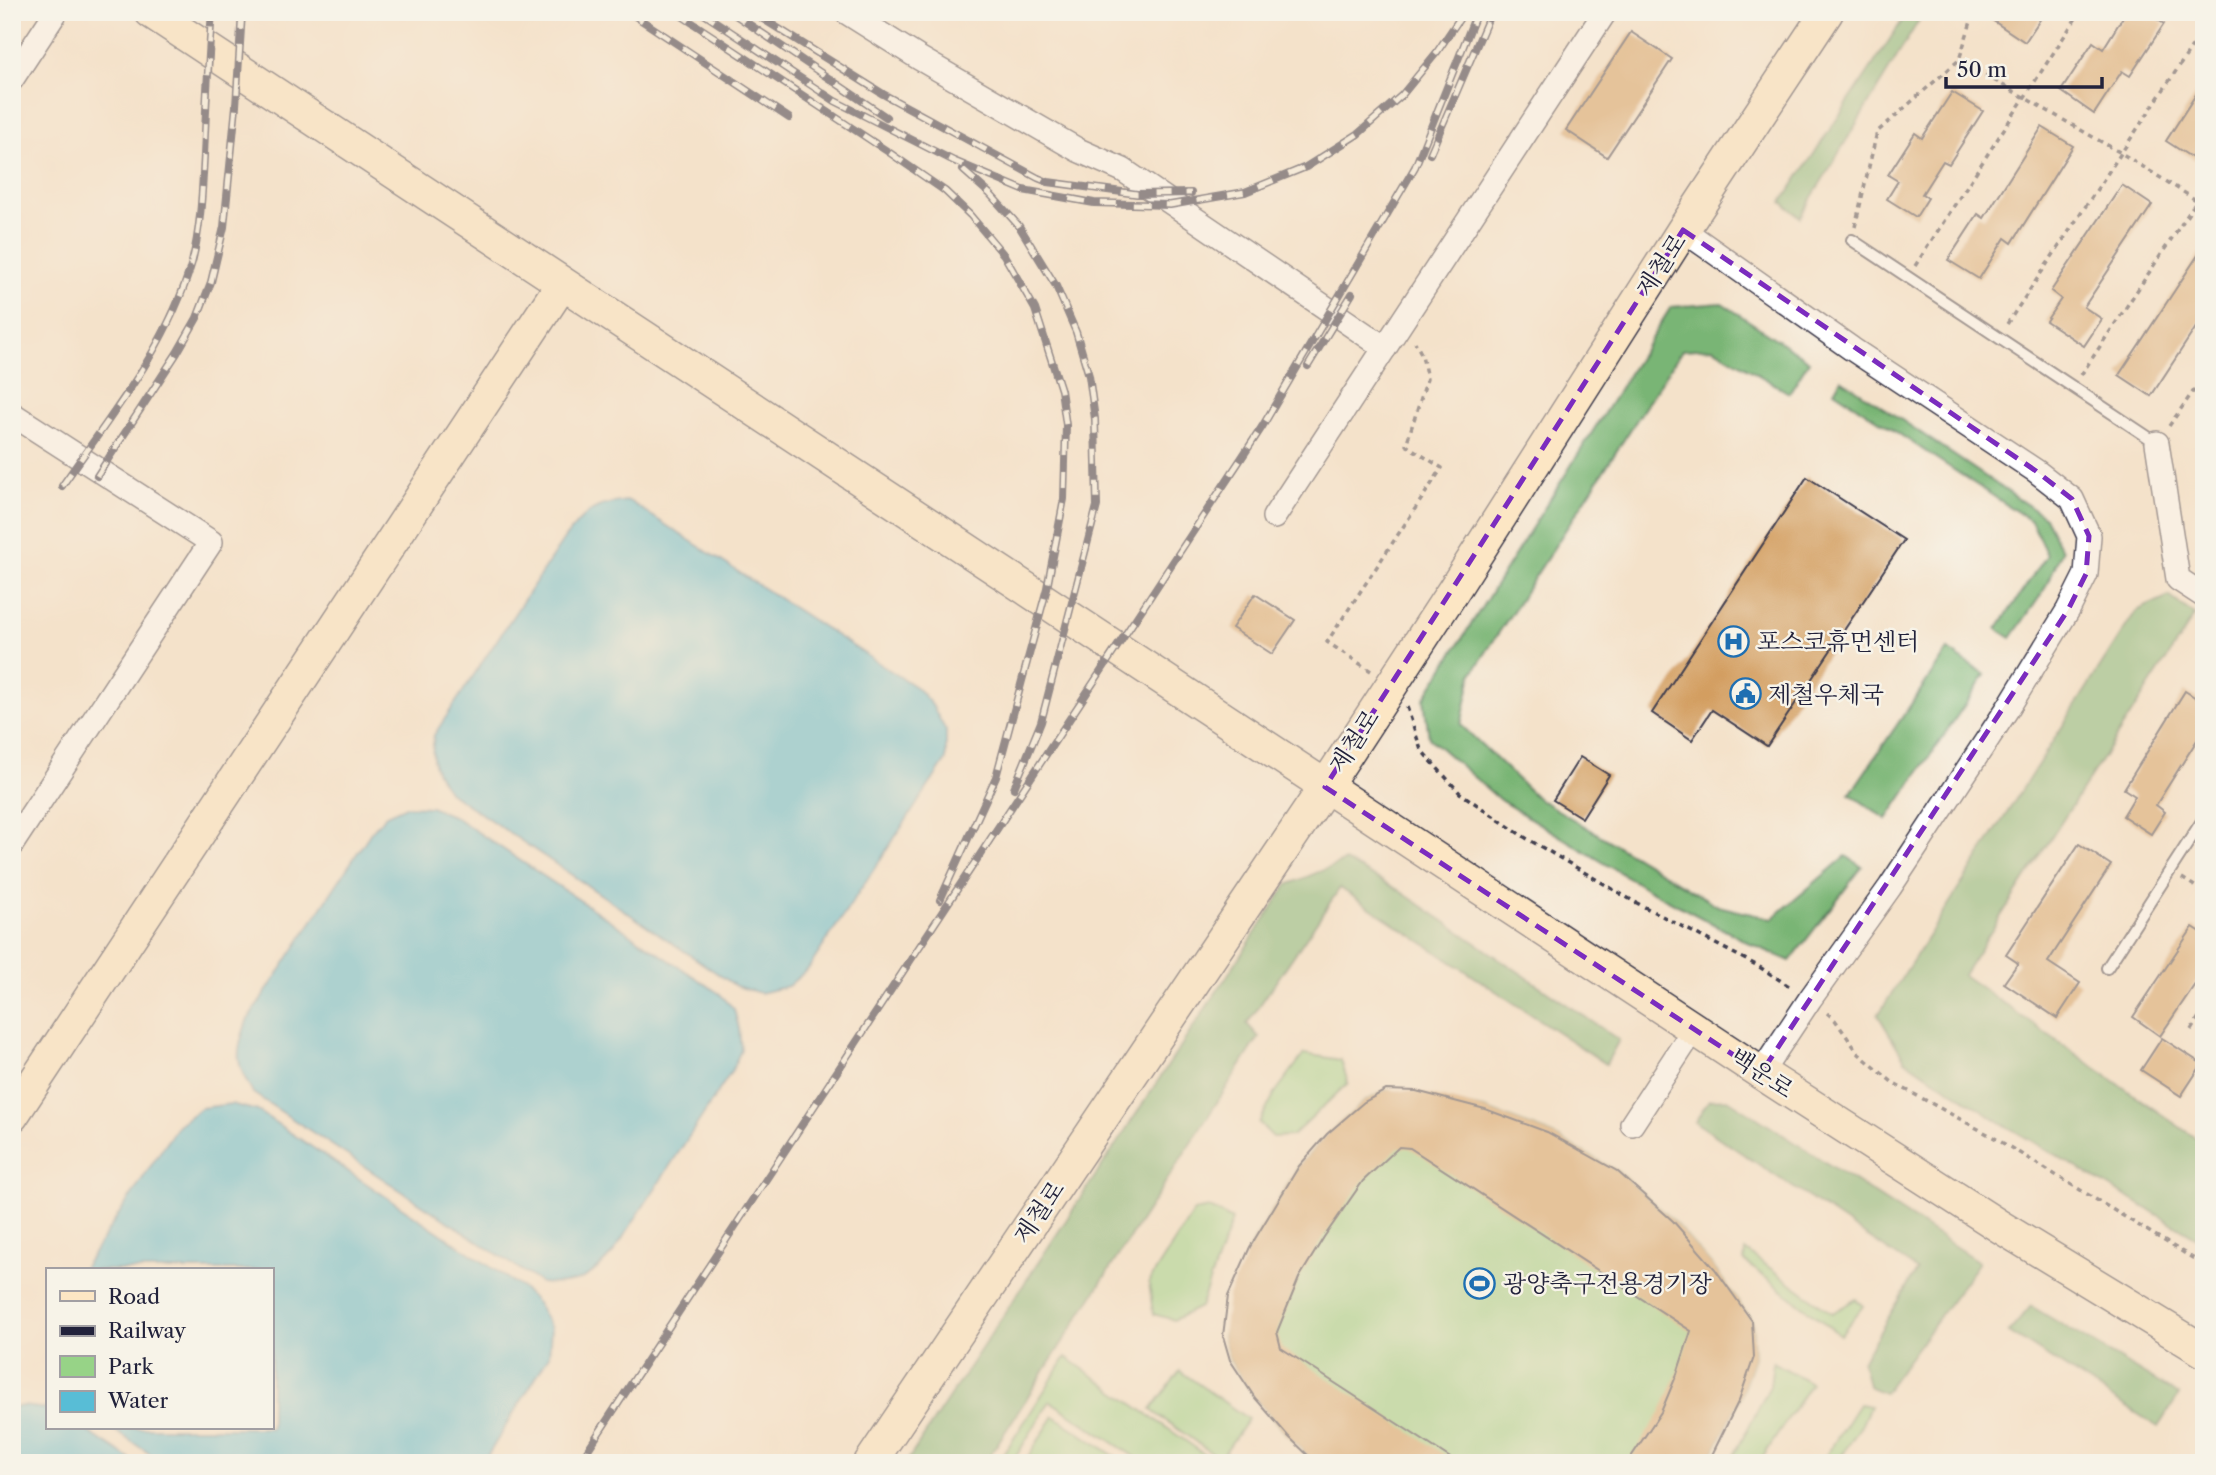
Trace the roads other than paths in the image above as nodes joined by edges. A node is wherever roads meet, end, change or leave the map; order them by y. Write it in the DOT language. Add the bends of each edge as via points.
graph roads {
  1 [pos="56,12"];
  2 [pos="151,12"];
  3 [pos="846,12"];
  4 [pos="1605,12"];
  5 [pos="1826,12"];
  6 [pos="12,79"];
  7 [pos="1683,230"];
  8 [pos="1852,240"];
  9 [pos="562,284"];
  10 [pos="1385,348"];
  11 [pos="12,414"];
  12 [pos="2157,443"];
  13 [pos="1274,517"];
  14 [pos="2204,596"];
  15 [pos="1325,787"];
  16 [pos="2204,818"];
  17 [pos="12,844"];
  18 [pos="2107,968"];
  19 [pos="1694,1029"];
  20 [pos="1761,1073"];
  21 [pos="12,1116"];
  22 [pos="1632,1124"];
  23 [pos="2204,1351"];
  24 [pos="870,1463"];
  1 -- 6 [label="street"];
  2 -- 9 [label="main road, 백운로"];
  3 -- 10 [label="street" via="1078,150 1122,170"];
  4 -- 10 [label="street"];
  5 -- 7 [label="main road, 제철로"];
  7 -- 15 [label="main road, 제철로"];
  7 -- 20 [label="street" via="2036,471 2072,499 2089,536 2086,575 2068,610 1890,887"];
  8 -- 12 [label="lane"];
  9 -- 15 [label="main road, 백운로"];
  9 -- 21 [label="main road"];
  10 -- 13 [label="street"];
  11 -- 17 [label="street" via="211,542"];
  12 -- 14 [label="street" via="2178,579"];
  15 -- 19 [label="main road, 백운로"];
  15 -- 24 [label="main road, 제철로"];
  16 -- 18 [label="lane"];
  19 -- 20 [label="main road, 백운로"];
  19 -- 22 [label="street"];
  20 -- 23 [label="main road, 백운로"];
}
